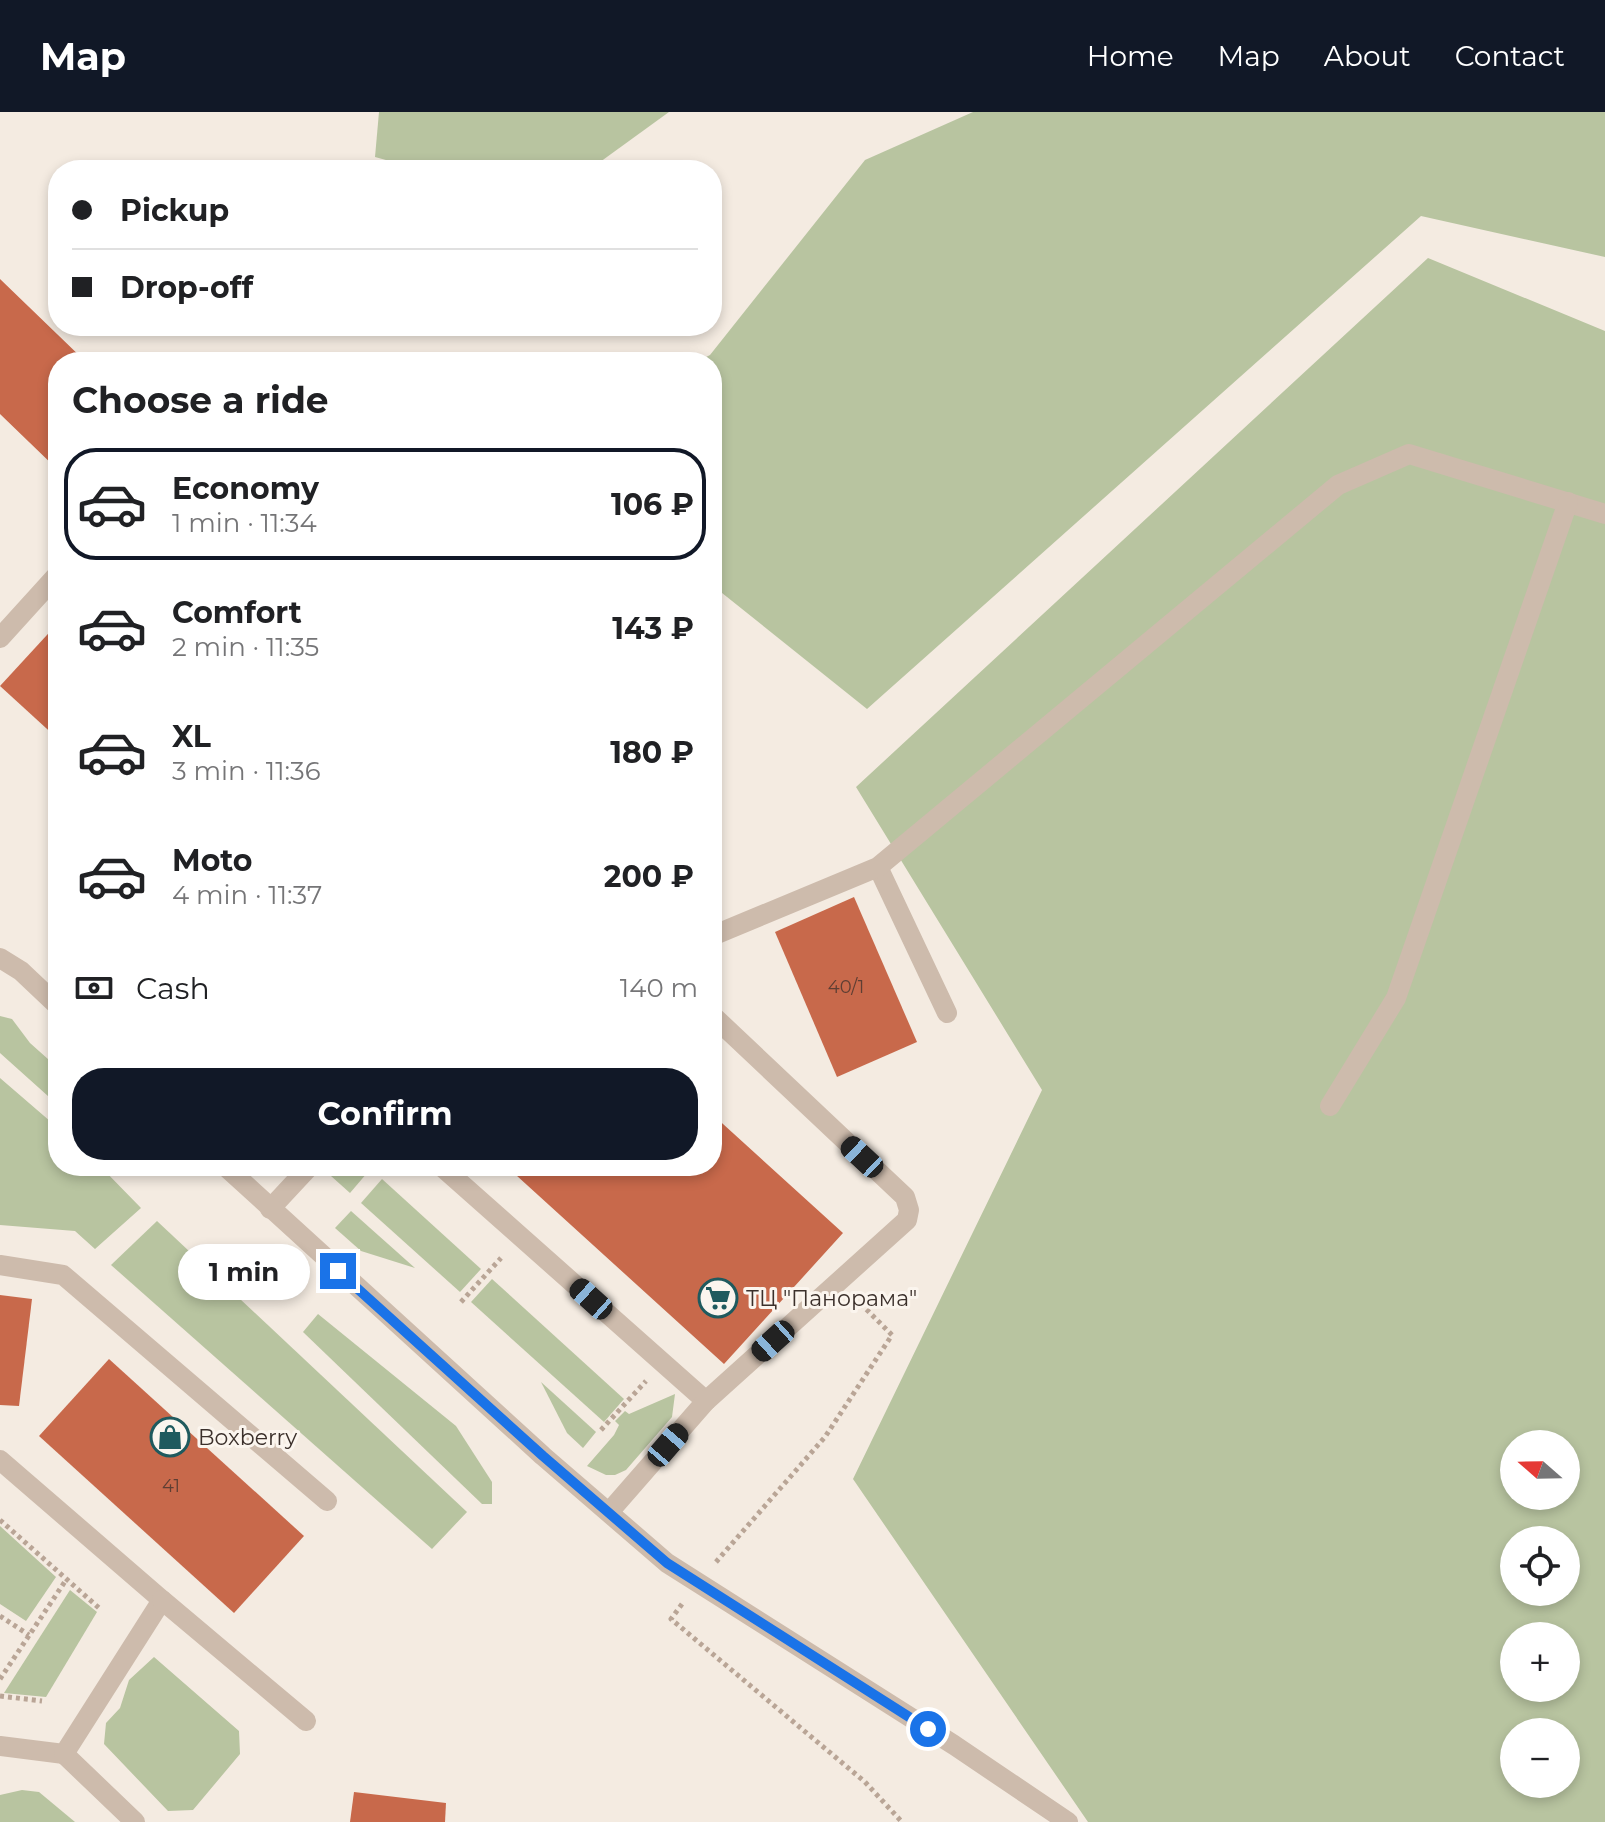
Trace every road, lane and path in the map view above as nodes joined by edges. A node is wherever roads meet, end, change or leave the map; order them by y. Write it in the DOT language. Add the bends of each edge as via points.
graph roads {
  1 [pos="1568,502"];
  2 [pos="1605,514"];
  3 [pos="48,585"];
  4 [pos="0,638"];
  5 [pos="878,867"];
  6 [pos="722,932"];
  7 [pos="0,958"];
  8 [pos="48,997"];
  9 [pos="947,1013"];
  10 [pos="722,1024"];
  11 [pos="1330,1106"];
  12 [pos="235,1176"];
  13 [pos="301,1176"];
  14 [pos="452,1176"];
  15 [pos="270,1209"];
  16 [pos="0,1265"];
  17 [pos="488,1273"];
  18 [pos="839,1281"];
  19 [pos="461,1302"];
  20 [pos="706,1401"];
  21 [pos="625,1403"];
  22 [pos="601,1430"];
  23 [pos="0,1460"];
  24 [pos="327,1501"];
  25 [pos="610,1511"];
  26 [pos="0,1520"];
  27 [pos="66,1580"];
  28 [pos="697,1583"];
  29 [pos="162,1600"];
  30 [pos="99,1608"];
  31 [pos="0,1616"];
  32 [pos="29,1635"];
  33 [pos="0,1679"];
  34 [pos="0,1696"];
  35 [pos="42,1701"];
  36 [pos="306,1721"];
  37 [pos="0,1746"];
  38 [pos="64,1754"];
  39 [pos="135,1822"];
  40 [pos="902,1822"];
  41 [pos="1068,1822"];
  1 -- 2 [label="street"];
  1 -- 5 [label="street" via="1409,454 1338,485"];
  1 -- 11 [label="street" via="1396,998"];
  3 -- 4 [label="street"];
  5 -- 6 [label="street"];
  5 -- 9 [label="street"];
  7 -- 8 [label="street"];
  10 -- 18 [label="street" via="909,1205 907,1220"];
  12 -- 15 [label="street"];
  13 -- 15 [label="street"];
  14 -- 20 [label="street"];
  15 -- 25 [label="street"];
  16 -- 24 [label="street" via="63,1275"];
  17 -- 19 [label="path"];
  18 -- 20 [label="street"];
  18 -- 28 [label="path" via="892,1335 825,1437"];
  20 -- 25 [label="street"];
  21 -- 22 [label="path"];
  23 -- 29 [label="street"];
  25 -- 28 [label="street"];
  26 -- 27 [label="path"];
  27 -- 30 [label="path"];
  27 -- 32 [label="path"];
  28 -- 40 [label="path" via="671,1619 865,1782"];
  28 -- 41 [label="street"];
  29 -- 36 [label="street"];
  29 -- 38 [label="street"];
  31 -- 32 [label="path"];
  32 -- 33 [label="path"];
  34 -- 35 [label="path"];
  37 -- 38 [label="street"];
  38 -- 39 [label="street"];
}
